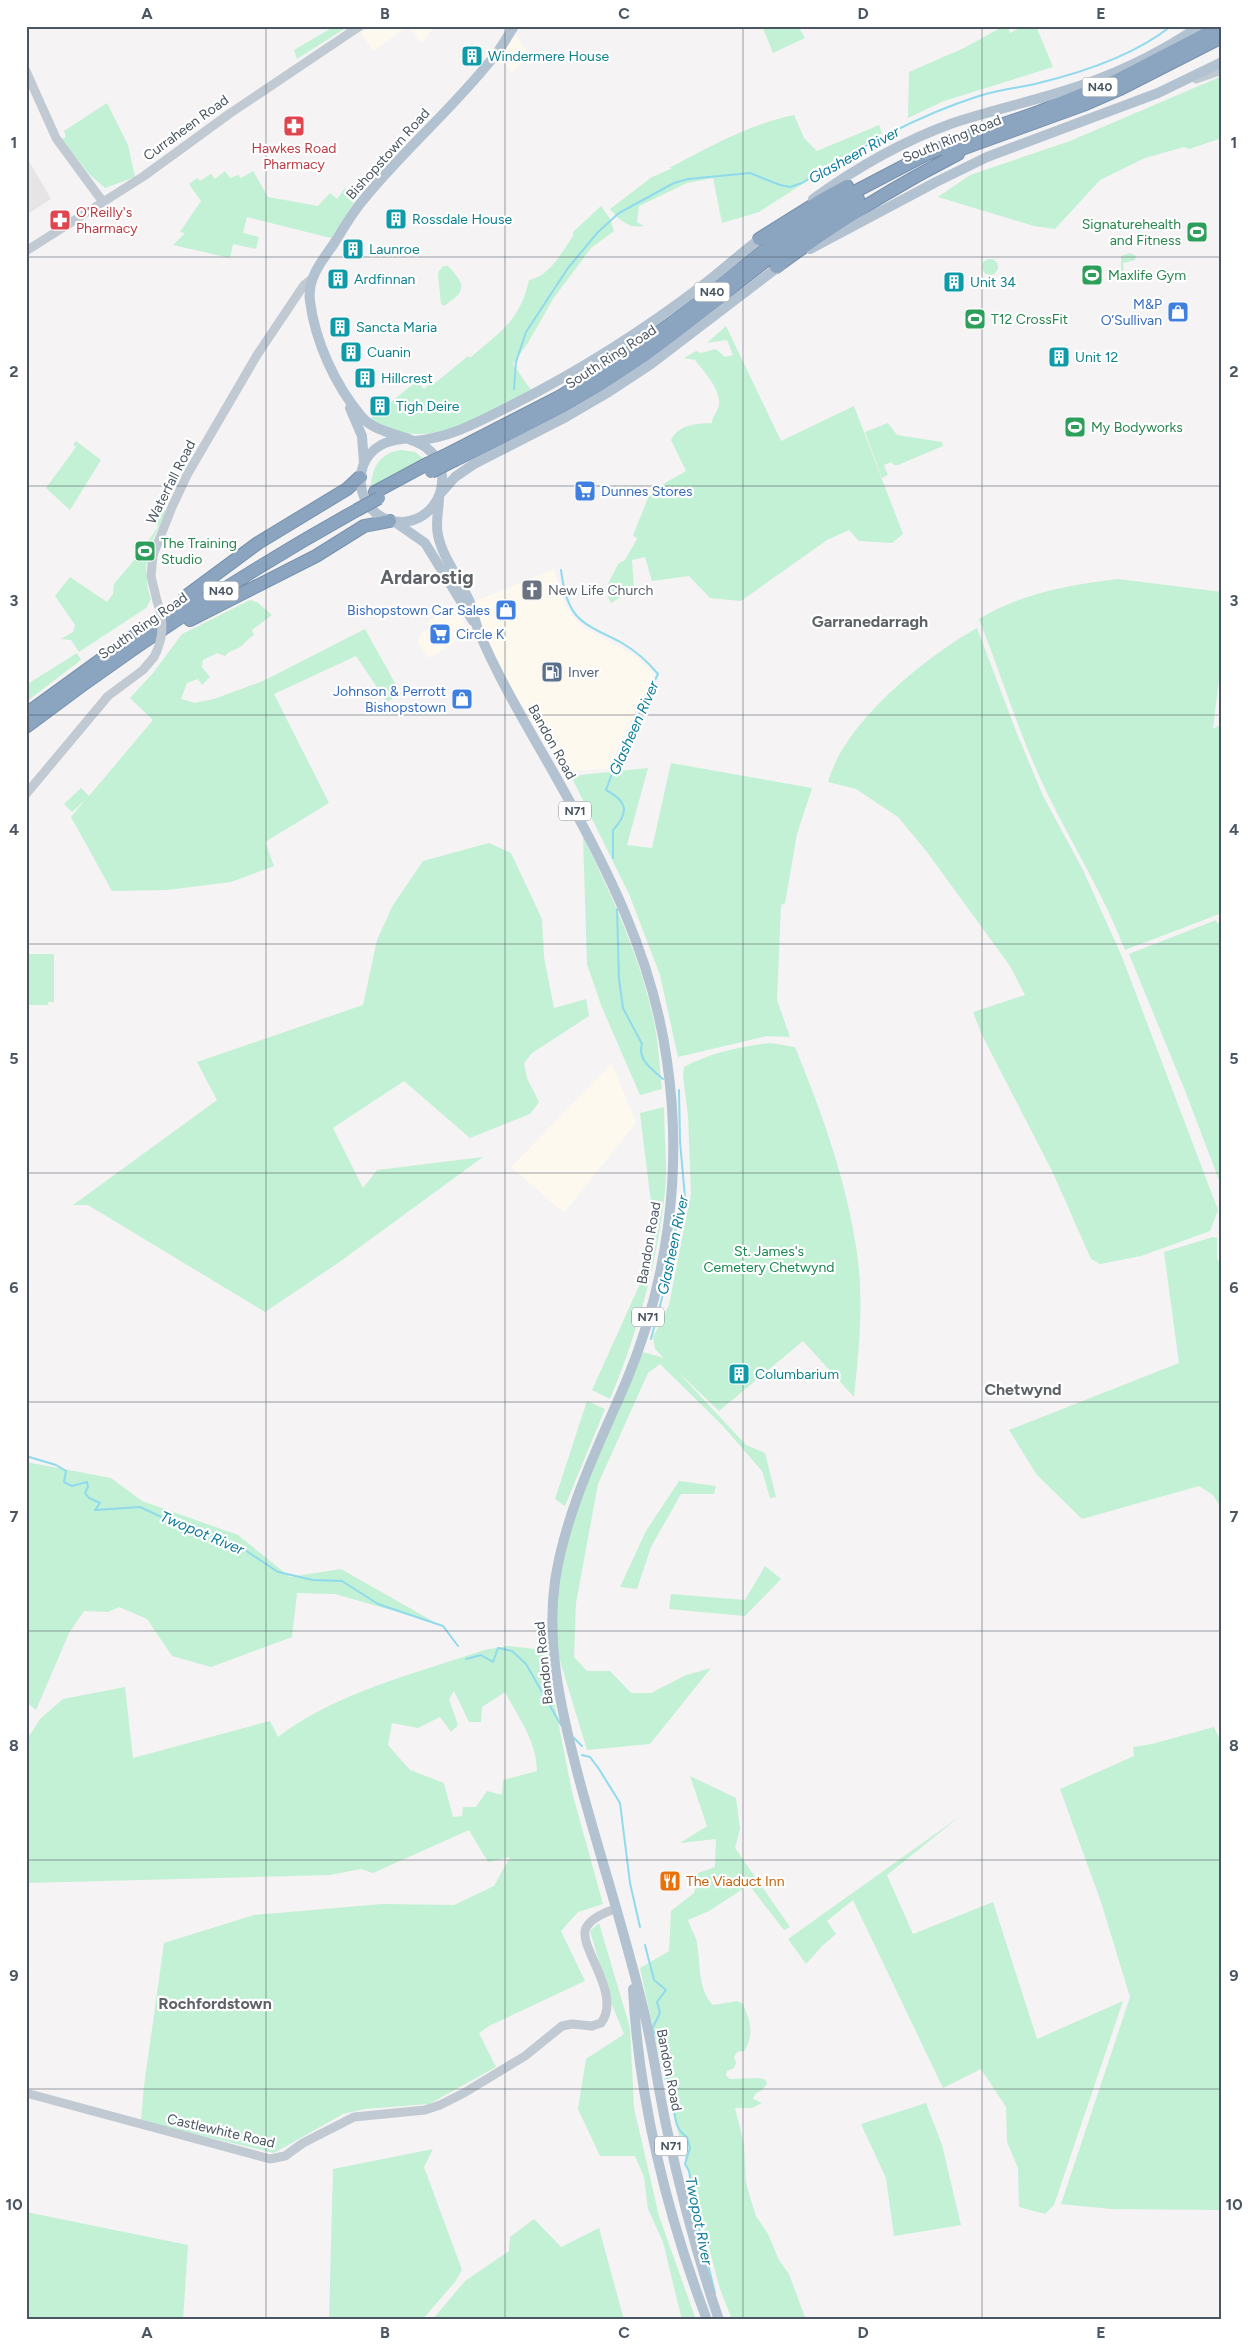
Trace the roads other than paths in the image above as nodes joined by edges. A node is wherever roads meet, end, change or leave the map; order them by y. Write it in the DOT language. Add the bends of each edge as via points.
graph roads {
  1 [pos="360,26"];
  2 [pos="514,26"];
  3 [pos="1200,26"];
  4 [pos="1221,26"];
  5 [pos="1222,38"];
  6 [pos="1222,62"];
  7 [pos="1222,70"];
  8 [pos="26,71"];
  9 [pos="1158,93"];
  10 [pos="974,134"];
  11 [pos="994,136"];
  12 [pos="103,202"];
  13 [pos="759,239"];
  14 [pos="26,251"];
  15 [pos="776,267"];
  16 [pos="312,278"];
  17 [pos="293,302"];
  18 [pos="311,306"];
  19 [pos="346,395"];
  20 [pos="411,439"];
  21 [pos="452,457"];
  22 [pos="364,463"];
  23 [pos="360,477"];
  24 [pos="439,495"];
  25 [pos="356,506"];
  26 [pos="392,521"];
  27 [pos="476,626"];
  28 [pos="128,640"];
  29 [pos="90,681"];
  30 [pos="26,714"];
  31 [pos="26,727"];
  32 [pos="26,794"];
  33 [pos="615,1909"];
  34 [pos="632,1971"];
  35 [pos="26,2093"];
  36 [pos="707,2320"];
  37 [pos="719,2320"];
  1 -- 12 [label="street, Curraheen Road"];
  2 -- 16 [label="main road, Bishopstown Road" via="493,58 362,200"];
  3 -- 13 [label="main road" via="1146,58 1089,83 960,121 889,151 830,187"];
  4 -- 10 [label="highway, South Ring Road / N40" via="1117,80"];
  5 -- 11 [label="highway, South Ring Road / N40" via="1114,92"];
  6 -- 9 [label="main road"];
  7 -- 9 [label="street"];
  8 -- 12 [label="street" via="57,140"];
  9 -- 15 [label="main road" via="987,157"];
  10 -- 13 [label="highway" via="926,149 872,174 822,199"];
  10 -- 21 [label="highway, South Ring Road / N40" via="927,154 825,209 780,238 676,320 612,365"];
  11 -- 15 [label="highway" via="851,216"];
  11 -- 21 [label="highway, South Ring Road / N40" via="913,170 849,204 778,252 612,377 565,405"];
  12 -- 14 [label="street, Curraheen Road"];
  13 -- 20 [label="main road, N40" via="659,318 538,392 459,431 440,438"];
  15 -- 24 [label="main road, N40" via="651,364 591,403 474,464"];
  16 -- 17 [label="street, Waterfall Road"];
  16 -- 18 [label="main road, Bishopstown Road" via="309,288"];
  17 -- 18 [label="street"];
  17 -- 32 [label="street, Waterfall Road, bridge" via="257,355 188,475 153,555 151,583 161,616 162,633 154,657 143,670 108,696"];
  18 -- 19 [label="main road, Bishopstown Road" via="322,346"];
  19 -- 20 [label="main road, Bishopstown Road" via="360,416 370,424"];
  19 -- 22 [label="main road, Bishopstown Road" via="362,436"];
  20 -- 22 [label="main road, N71" via="380,446"];
  20 -- 24 [label="main road, N71" via="432,454 439,466 442,480"];
  21 -- 25 [label="highway, South Ring Road / N40, bridge"];
  22 -- 23 [label="main road, N71"];
  23 -- 26 [label="main road, N71" via="366,503 376,514"];
  23 -- 28 [label="highway" via="347,489 222,568"];
  24 -- 26 [label="main road" via="431,509 420,518"];
  24 -- 27 [label="main road, Bandon Road / N71" via="438,536 472,606"];
  25 -- 28 [label="highway, South Ring Road / N40" via="268,553"];
  25 -- 29 [label="highway, South Ring Road / N40" via="143,642"];
  26 -- 27 [label="main road, Bandon Road / N71" via="425,543"];
  26 -- 29 [label="highway" via="364,526 316,556 196,616"];
  27 -- 33 [label="main road, Bandon Road / N71" via="621,902 654,993 672,1098 670,1205 658,1280 639,1347 574,1504 561,1551 553,1600 554,1657 564,1719"];
  28 -- 30 [label="highway, South Ring Road / N40"];
  29 -- 31 [label="highway, South Ring Road / N40"];
  33 -- 34 [label="main road, Bandon Road / N71"];
  33 -- 35 [label="street, Castlewhite Road" via="592,1921 585,1936 606,2000 608,2011 601,2023 562,2026 525,2056 440,2105 425,2110 354,2117 302,2143 285,2156 270,2159"];
  34 -- 36 [label="main road, Bandon Road / N71" via="645,2100 657,2158 677,2235"];
  34 -- 37 [label="main road, Bandon Road / N71" via="644,2010 684,2203"];
}
